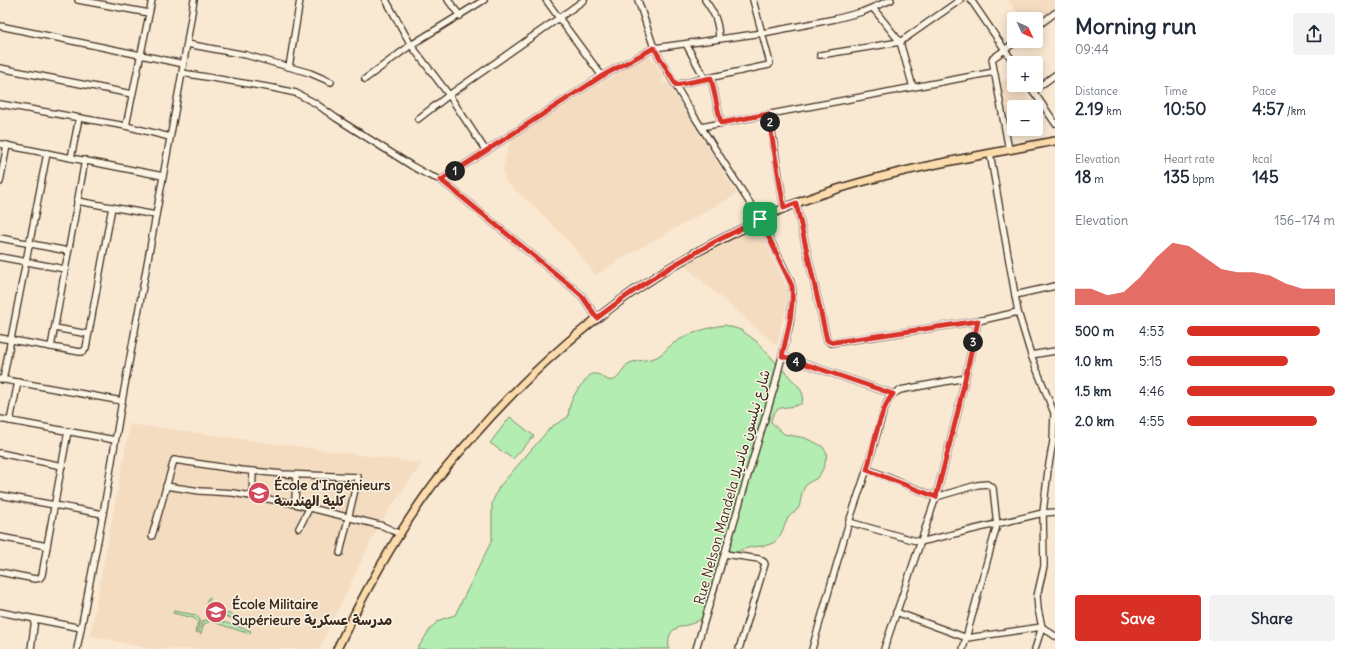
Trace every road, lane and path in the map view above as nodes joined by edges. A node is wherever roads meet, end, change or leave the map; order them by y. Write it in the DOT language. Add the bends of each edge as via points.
graph roads {
  1 [pos="78,0"];
  2 [pos="152,0"];
  3 [pos="194,0"];
  4 [pos="300,0"];
  5 [pos="386,0"];
  6 [pos="448,0"];
  7 [pos="482,0"];
  8 [pos="546,0"];
  9 [pos="584,0"];
  10 [pos="638,0"];
  11 [pos="705,0"];
  12 [pos="753,0"];
  13 [pos="891,0"];
  14 [pos="960,0"];
  15 [pos="971,0"];
  16 [pos="873,8"];
  17 [pos="149,13"];
  18 [pos="1055,13"];
  19 [pos="460,16"];
  20 [pos="559,18"];
  21 [pos="1043,22"];
  22 [pos="0,26"];
  23 [pos="763,32"];
  24 [pos="719,38"];
  25 [pos="900,42"];
  26 [pos="187,44"];
  27 [pos="411,44"];
  28 [pos="686,44"];
  29 [pos="654,48"];
  30 [pos="1008,48"];
  31 [pos="1005,50"];
  32 [pos="141,55"];
  33 [pos="820,55"];
  34 [pos="1009,56"];
  35 [pos="184,64"];
  36 [pos="289,67"];
  37 [pos="0,68"];
  38 [pos="994,72"];
  39 [pos="182,73"];
  40 [pos="1055,75"];
  41 [pos="602,76"];
  42 [pos="711,78"];
  43 [pos="365,79"];
  44 [pos="705,79"];
  45 [pos="331,82"];
  46 [pos="1043,84"];
  47 [pos="676,85"];
  48 [pos="913,87"];
  49 [pos="1034,92"];
  50 [pos="132,94"];
  51 [pos="449,95"];
  52 [pos="0,104"];
  53 [pos="768,114"];
  54 [pos="79,118"];
  55 [pos="418,118"];
  56 [pos="721,123"];
  57 [pos="1055,123"];
  58 [pos="126,126"];
  59 [pos="701,127"];
  60 [pos="170,137"];
  61 [pos="1055,141"];
  62 [pos="0,144"];
  63 [pos="7,145"];
  64 [pos="1009,150"];
  65 [pos="486,151"];
  66 [pos="46,153"];
  67 [pos="990,153"];
  68 [pos="71,158"];
  69 [pos="85,160"];
  70 [pos="163,176"];
  71 [pos="441,180"];
  72 [pos="0,182"];
  73 [pos="77,201"];
  74 [pos="796,203"];
  75 [pos="112,207"];
  76 [pos="784,208"];
  77 [pos="156,215"];
  78 [pos="760,219"];
  79 [pos="0,238"];
  80 [pos="29,243"];
  81 [pos="68,251"];
  82 [pos="0,257"];
  83 [pos="25,262"];
  84 [pos="65,269"];
  85 [pos="1055,286"];
  86 [pos="1015,295"];
  87 [pos="1018,312"];
  88 [pos="597,318"];
  89 [pos="978,321"];
  90 [pos="55,328"];
  91 [pos="88,334"];
  92 [pos="0,338"];
  93 [pos="11,340"];
  94 [pos="51,347"];
  95 [pos="1055,351"];
  96 [pos="1031,355"];
  97 [pos="782,356"];
  98 [pos="965,378"];
  99 [pos="2,379"];
  100 [pos="18,382"];
  101 [pos="893,394"];
  102 [pos="122,401"];
  103 [pos="1055,413"];
  104 [pos="0,419"];
  105 [pos="10,421"];
  106 [pos="68,431"];
  107 [pos="115,440"];
  108 [pos="0,453"];
  109 [pos="62,466"];
  110 [pos="867,470"];
  111 [pos="253,471"];
  112 [pos="296,475"];
  113 [pos="166,486"];
  114 [pos="0,495"];
  115 [pos="252,496"];
  116 [pos="936,497"];
  117 [pos="295,504"];
  118 [pos="54,505"];
  119 [pos="310,507"];
  120 [pos="1055,512"];
  121 [pos="1043,513"];
  122 [pos="103,514"];
  123 [pos="349,517"];
  124 [pos="849,522"];
  125 [pos="997,525"];
  126 [pos="299,528"];
  127 [pos="400,534"];
  128 [pos="152,536"];
  129 [pos="0,537"];
  130 [pos="920,542"];
  131 [pos="47,546"];
  132 [pos="340,553"];
  133 [pos="725,554"];
  134 [pos="0,572"];
  135 [pos="0,612"];
  136 [pos="896,612"];
  137 [pos="35,619"];
  138 [pos="1042,627"];
  139 [pos="81,628"];
  140 [pos="1055,636"];
  141 [pos="967,638"];
  142 [pos="31,649"];
  143 [pos="77,649"];
  144 [pos="337,649"];
  145 [pos="696,649"];
  146 [pos="739,649"];
  147 [pos="812,649"];
  148 [pos="884,649"];
  149 [pos="963,649"];
  150 [pos="1035,649"];
  1 -- 17 [label="street"];
  2 -- 17 [label="street"];
  3 -- 26 [label="street"];
  4 -- 36 [label="street"];
  5 -- 27 [label="street"];
  6 -- 19 [label="street"];
  7 -- 19 [label="street"];
  8 -- 20 [label="street"];
  9 -- 20 [label="street"];
  10 -- 29 [label="street, Rue Nelson Mandela شارع نيلسون مانديلا"];
  11 -- 24 [label="street" via="714,12"];
  12 -- 23 [label="street"];
  13 -- 16 [label="street"];
  14 -- 25 [label="street"];
  15 -- 31 [label="street"];
  16 -- 23 [label="street" via="835,19"];
  16 -- 25 [label="street"];
  17 -- 32 [label="street"];
  18 -- 21 [label="street"];
  19 -- 27 [label="street"];
  20 -- 41 [label="street"];
  20 -- 51 [label="street"];
  22 -- 32 [label="street"];
  23 -- 24 [label="street"];
  23 -- 42 [label="street" via="769,65"];
  24 -- 28 [label="street"];
  25 -- 33 [label="street"];
  25 -- 48 [label="street"];
  26 -- 35 [label="street"];
  26 -- 36 [label="street" via="246,55"];
  27 -- 43 [label="street"];
  27 -- 51 [label="street"];
  28 -- 29 [label="street"];
  28 -- 44 [label="street"];
  29 -- 41 [label="street"];
  29 -- 47 [label="street, Rue Nelson Mandela شارع نيلسون مانديلا"];
  30 -- 31 [label="street"];
  31 -- 34 [label="street"];
  31 -- 38 [label="street" via="992,59"];
  32 -- 35 [label="street"];
  32 -- 50 [label="street"];
  35 -- 39 [label="street"];
  36 -- 45 [label="street"];
  37 -- 50 [label="street"];
  38 -- 48 [label="street"];
  38 -- 64 [label="street"];
  39 -- 60 [label="street"];
  39 -- 71 [label="street" via="296,93 412,166"];
  40 -- 46 [label="street"];
  41 -- 65 [label="street"];
  42 -- 44 [label="street"];
  42 -- 56 [label="street"];
  44 -- 47 [label="street"];
  47 -- 59 [label="street, Rue Nelson Mandela شارع نيلسون مانديلا"];
  48 -- 53 [label="street"];
  49 -- 57 [label="street"];
  50 -- 58 [label="street"];
  51 -- 55 [label="street"];
  51 -- 65 [label="street"];
  52 -- 54 [label="street"];
  53 -- 56 [label="street"];
  53 -- 76 [label="street"];
  54 -- 58 [label="street"];
  54 -- 68 [label="street"];
  56 -- 59 [label="street"];
  58 -- 60 [label="street"];
  59 -- 78 [label="street, Rue Nelson Mandela شارع نيلسون مانديلا"];
  60 -- 70 [label="street"];
  61 -- 64 [label="main road"];
  62 -- 63 [label="street"];
  63 -- 66 [label="street"];
  63 -- 72 [label="street"];
  64 -- 67 [label="main road"];
  65 -- 71 [label="street"];
  66 -- 68 [label="street"];
  66 -- 80 [label="street"];
  67 -- 74 [label="main road" via="871,179"];
  67 -- 86 [label="street"];
  68 -- 69 [label="street"];
  69 -- 70 [label="street"];
  69 -- 73 [label="street"];
  70 -- 77 [label="street"];
  71 -- 88 [label="street" via="573,288 582,296"];
  73 -- 75 [label="street"];
  73 -- 81 [label="street"];
  74 -- 76 [label="main road"];
  74 -- 89 [label="street" via="829,342"];
  75 -- 77 [label="street"];
  75 -- 91 [label="street"];
  76 -- 78 [label="main road"];
  77 -- 102 [label="street"];
  78 -- 88 [label="main road" via="664,271"];
  78 -- 97 [label="street, Rue Nelson Mandela شارع نيلسون مانديلا" via="792,286 790,323"];
  79 -- 80 [label="street"];
  80 -- 81 [label="street"];
  80 -- 83 [label="street"];
  81 -- 84 [label="street"];
  82 -- 83 [label="street"];
  83 -- 84 [label="street"];
  83 -- 93 [label="street"];
  84 -- 90 [label="street"];
  85 -- 86 [label="street"];
  86 -- 87 [label="street"];
  87 -- 89 [label="street"];
  87 -- 96 [label="street"];
  88 -- 127 [label="main road" via="576,334 488,419 444,470"];
  89 -- 98 [label="street"];
  90 -- 91 [label="street"];
  90 -- 94 [label="street"];
  91 -- 94 [label="street" via="84,351"];
  92 -- 93 [label="street"];
  93 -- 94 [label="street"];
  93 -- 99 [label="street"];
  95 -- 96 [label="street"];
  96 -- 103 [label="street"];
  97 -- 101 [label="street"];
  97 -- 133 [label="street, Rue Nelson Mandela شارع نيلسون مانديلا"];
  98 -- 101 [label="street" via="900,390"];
  98 -- 116 [label="street"];
  99 -- 100 [label="street"];
  100 -- 102 [label="street"];
  100 -- 105 [label="street"];
  101 -- 110 [label="street" via="882,416"];
  102 -- 107 [label="street"];
  103 -- 121 [label="street"];
  104 -- 105 [label="street"];
  105 -- 106 [label="street"];
  106 -- 107 [label="street"];
  106 -- 109 [label="street"];
  107 -- 122 [label="street"];
  108 -- 109 [label="street"];
  109 -- 118 [label="street"];
  110 -- 116 [label="street"];
  110 -- 124 [label="street"];
  111 -- 112 [label="street"];
  111 -- 113 [label="street" via="174,460"];
  111 -- 115 [label="street"];
  112 -- 117 [label="street"];
  112 -- 123 [label="street" via="358,477"];
  113 -- 115 [label="street"];
  113 -- 128 [label="street"];
  114 -- 118 [label="street"];
  115 -- 117 [label="street"];
  116 -- 125 [label="street" via="977,485 989,485 993,488"];
  116 -- 130 [label="street"];
  117 -- 119 [label="street"];
  118 -- 122 [label="street"];
  118 -- 131 [label="street"];
  119 -- 123 [label="street"];
  119 -- 126 [label="street"];
  120 -- 121 [label="street"];
  121 -- 125 [label="street"];
  121 -- 138 [label="street" via="1044,566 1037,596"];
  122 -- 139 [label="street"];
  123 -- 127 [label="street" via="383,526"];
  123 -- 132 [label="street"];
  124 -- 130 [label="street"];
  124 -- 147 [label="street"];
  125 -- 130 [label="street"];
  125 -- 141 [label="street"];
  127 -- 144 [label="main road" via="374,576"];
  129 -- 131 [label="street"];
  130 -- 136 [label="street"];
  131 -- 134 [label="street" via="40,578"];
  133 -- 145 [label="street, Rue Nelson Mandela شارع نيلسون مانديلا"];
  133 -- 146 [label="street" via="764,562"];
  135 -- 137 [label="street"];
  136 -- 141 [label="street"];
  136 -- 148 [label="street"];
  137 -- 139 [label="street"];
  137 -- 142 [label="street"];
  138 -- 140 [label="street"];
  138 -- 141 [label="street"];
  138 -- 150 [label="street"];
  139 -- 143 [label="street"];
  141 -- 149 [label="street"];
}
